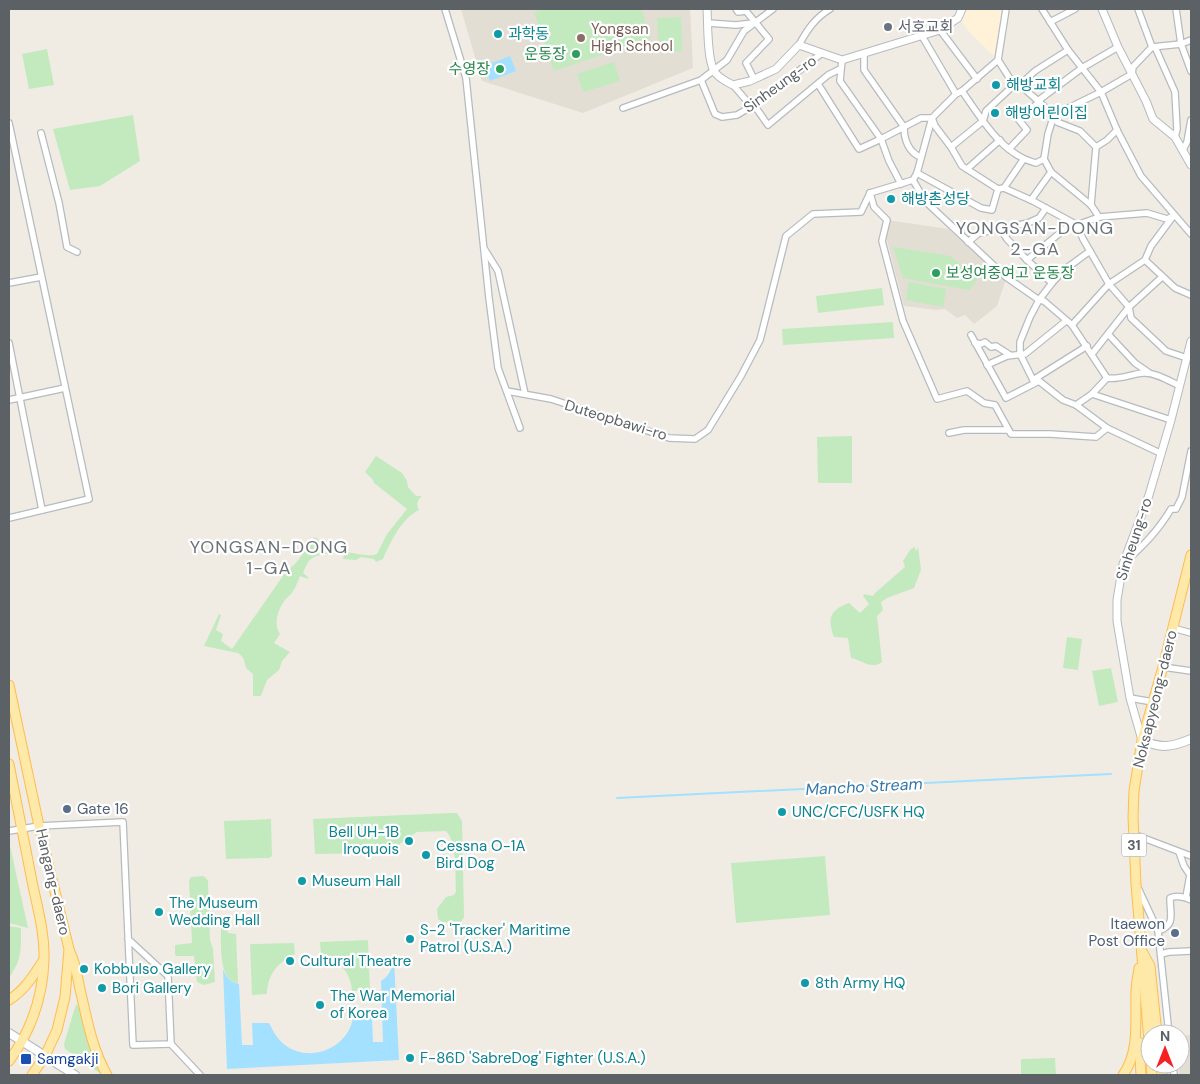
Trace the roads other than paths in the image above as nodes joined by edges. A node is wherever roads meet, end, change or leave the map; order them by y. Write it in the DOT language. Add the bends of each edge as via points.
graph roads {
  1 [pos="445,9"];
  2 [pos="707,9"];
  3 [pos="736,9"];
  4 [pos="772,9"];
  5 [pos="962,9"];
  6 [pos="1006,9"];
  7 [pos="1042,9"];
  8 [pos="1075,9"];
  9 [pos="1102,9"];
  10 [pos="1138,9"];
  11 [pos="1176,9"];
  12 [pos="825,10"];
  13 [pos="1050,22"];
  14 [pos="708,23"];
  15 [pos="755,23"];
  16 [pos="940,30"];
  17 [pos="922,36"];
  18 [pos="1191,40"];
  19 [pos="1181,44"];
  20 [pos="799,46"];
  21 [pos="1118,47"];
  22 [pos="1154,47"];
  23 [pos="1068,50"];
  24 [pos="822,53"];
  25 [pos="864,54"];
  26 [pos="842,60"];
  27 [pos="998,60"];
  28 [pos="1082,68"];
  29 [pos="840,69"];
  30 [pos="714,71"];
  31 [pos="1191,71"];
  32 [pos="1132,74"];
  33 [pos="754,79"];
  34 [pos="977,79"];
  35 [pos="701,80"];
  36 [pos="818,84"];
  37 [pos="733,85"];
  38 [pos="1017,85"];
  39 [pos="959,92"];
  40 [pos="1101,92"];
  41 [pos="1039,101"];
  42 [pos="754,104"];
  43 [pos="623,108"];
  44 [pos="1054,115"];
  45 [pos="932,118"];
  46 [pos="1191,120"];
  47 [pos="983,121"];
  48 [pos="9,123"];
  49 [pos="904,127"];
  50 [pos="1117,130"];
  51 [pos="40,132"];
  52 [pos="1175,137"];
  53 [pos="881,140"];
  54 [pos="1000,140"];
  55 [pos="951,147"];
  56 [pos="1096,147"];
  57 [pos="1008,149"];
  58 [pos="1183,150"];
  59 [pos="921,157"];
  60 [pos="1044,159"];
  61 [pos="1023,160"];
  62 [pos="17,164"];
  63 [pos="1191,165"];
  64 [pos="9,166"];
  65 [pos="967,169"];
  66 [pos="1050,172"];
  67 [pos="917,173"];
  68 [pos="913,180"];
  69 [pos="901,184"];
  70 [pos="1001,188"];
  71 [pos="870,193"];
  72 [pos="1032,200"];
  73 [pos="1091,205"];
  74 [pos="1046,208"];
  75 [pos="1174,215"];
  76 [pos="1099,217"];
  77 [pos="1074,224"];
  78 [pos="1001,230"];
  79 [pos="1191,234"];
  80 [pos="968,242"];
  81 [pos="484,248"];
  82 [pos="1090,251"];
  83 [pos="76,252"];
  84 [pos="1027,260"];
  85 [pos="1145,260"];
  86 [pos="41,276"];
  87 [pos="1162,277"];
  88 [pos="1052,283"];
  89 [pos="9,284"];
  90 [pos="1109,284"];
  91 [pos="1191,295"];
  92 [pos="1038,300"];
  93 [pos="1129,307"];
  94 [pos="1066,321"];
  95 [pos="1072,325"];
  96 [pos="1108,334"];
  97 [pos="971,335"];
  98 [pos="1191,340"];
  99 [pos="9,343"];
  100 [pos="975,343"];
  101 [pos="1087,346"];
  102 [pos="1020,354"];
  103 [pos="1092,354"];
  104 [pos="1010,355"];
  105 [pos="1187,358"];
  106 [pos="988,365"];
  107 [pos="1151,374"];
  108 [pos="1107,378"];
  109 [pos="1036,381"];
  110 [pos="1180,386"];
  111 [pos="65,388"];
  112 [pos="507,391"];
  113 [pos="525,394"];
  114 [pos="1092,394"];
  115 [pos="20,398"];
  116 [pos="1006,398"];
  117 [pos="9,400"];
  118 [pos="1076,405"];
  119 [pos="995,406"];
  120 [pos="1172,420"];
  121 [pos="520,428"];
  122 [pos="1107,428"];
  123 [pos="1008,430"];
  124 [pos="948,433"];
  125 [pos="1191,451"];
  126 [pos="1160,453"];
  127 [pos="42,510"];
  128 [pos="9,518"];
  129 [pos="1191,555"];
  130 [pos="1124,564"];
  131 [pos="1173,628"];
  132 [pos="1191,633"];
  133 [pos="1163,667"];
  134 [pos="1191,671"];
  135 [pos="9,685"];
  136 [pos="1130,698"];
  137 [pos="1152,702"];
  138 [pos="1191,739"];
  139 [pos="1142,740"];
  140 [pos="9,764"];
  141 [pos="39,826"];
  142 [pos="22,828"];
  143 [pos="9,832"];
  144 [pos="1134,834"];
  145 [pos="1180,852"];
  146 [pos="1191,856"];
  147 [pos="1136,884"];
  148 [pos="1188,899"];
  149 [pos="1158,931"];
  150 [pos="128,939"];
  151 [pos="69,949"];
  152 [pos="1141,950"];
  153 [pos="1191,951"];
  154 [pos="1161,954"];
  155 [pos="44,958"];
  156 [pos="1136,990"];
  157 [pos="9,1000"];
  158 [pos="1147,1024"];
  159 [pos="1156,1024"];
  160 [pos="1168,1024"];
  161 [pos="9,1033"];
  162 [pos="23,1041"];
  163 [pos="171,1044"];
  164 [pos="45,1056"];
  165 [pos="9,1061"];
  166 [pos="32,1075"];
  167 [pos="75,1075"];
  168 [pos="107,1075"];
  169 [pos="200,1075"];
  170 [pos="1123,1075"];
  171 [pos="1141,1075"];
  1 -- 81 [label="street" via="466,78"];
  2 -- 14 [label="street"];
  3 -- 15 [label="street" via="738,12 746,11"];
  4 -- 15 [label="street"];
  5 -- 16 [label="street" via="958,18"];
  6 -- 27 [label="street"];
  7 -- 13 [label="street"];
  8 -- 13 [label="street"];
  9 -- 21 [label="street"];
  10 -- 22 [label="street"];
  11 -- 19 [label="street"];
  12 -- 20 [label="street" via="806,31"];
  13 -- 23 [label="street"];
  14 -- 15 [label="street"];
  14 -- 30 [label="street"];
  15 -- 30 [label="street" via="744,31 727,60"];
  15 -- 33 [label="street, Sinheung-ro" via="769,39 746,63"];
  16 -- 17 [label="street"];
  16 -- 34 [label="street"];
  17 -- 25 [label="street"];
  17 -- 39 [label="street"];
  18 -- 19 [label="street"];
  19 -- 22 [label="street"];
  19 -- 31 [label="street"];
  20 -- 24 [label="street, Sinheung-ro"];
  20 -- 33 [label="street, Sinheung-ro" via="776,69"];
  21 -- 28 [label="street"];
  21 -- 32 [label="street"];
  22 -- 32 [label="street" via="1132,67"];
  22 -- 52 [label="street" via="1175,92"];
  23 -- 28 [label="street"];
  23 -- 38 [label="street"];
  24 -- 26 [label="street, Sinheung-ro"];
  24 -- 42 [label="street, Sinheung-ro"];
  25 -- 26 [label="street"];
  25 -- 49 [label="street" via="864,70"];
  26 -- 29 [label="street"];
  27 -- 34 [label="street"];
  27 -- 38 [label="street"];
  28 -- 40 [label="street"];
  28 -- 41 [label="street"];
  29 -- 36 [label="street"];
  29 -- 53 [label="street" via="840,81"];
  30 -- 35 [label="street"];
  30 -- 37 [label="street, Sinheung-ro"];
  32 -- 40 [label="street"];
  32 -- 52 [label="street" via="1153,119"];
  33 -- 37 [label="street, Sinheung-ro"];
  34 -- 39 [label="street"];
  35 -- 42 [label="street, Sinheung-ro" via="715,114 722,117 737,115"];
  35 -- 43 [label="street"];
  36 -- 42 [label="street" via="768,125"];
  36 -- 53 [label="street" via="859,149"];
  37 -- 42 [label="street"];
  38 -- 41 [label="street"];
  38 -- 47 [label="street" via="986,111"];
  39 -- 45 [label="street"];
  39 -- 47 [label="street"];
  40 -- 44 [label="street"];
  40 -- 50 [label="street"];
  41 -- 44 [label="street"];
  41 -- 57 [label="street" via="1019,120 1027,130"];
  44 -- 56 [label="street" via="1057,122 1080,131"];
  44 -- 60 [label="street"];
  45 -- 49 [label="street" via="921,118"];
  45 -- 55 [label="street"];
  45 -- 59 [label="street"];
  46 -- 58 [label="street"];
  47 -- 54 [label="street"];
  47 -- 55 [label="street"];
  48 -- 62 [label="street"];
  49 -- 53 [label="street"];
  49 -- 59 [label="street" via="909,148"];
  50 -- 56 [label="street"];
  50 -- 75 [label="street" via="1141,176"];
  51 -- 83 [label="street" via="68,246"];
  52 -- 58 [label="street"];
  53 -- 69 [label="street"];
  54 -- 57 [label="street"];
  54 -- 65 [label="street"];
  55 -- 65 [label="street"];
  56 -- 73 [label="street"];
  57 -- 61 [label="street"];
  58 -- 63 [label="street"];
  59 -- 67 [label="street"];
  60 -- 61 [label="street" via="1036,163"];
  60 -- 66 [label="street"];
  61 -- 70 [label="street"];
  62 -- 64 [label="street"];
  62 -- 86 [label="street"];
  65 -- 70 [label="street"];
  66 -- 72 [label="street"];
  66 -- 73 [label="street"];
  67 -- 68 [label="street"];
  67 -- 70 [label="street" via="981,208 992,210"];
  68 -- 69 [label="street"];
  68 -- 80 [label="street" via="925,200"];
  69 -- 71 [label="street"];
  70 -- 72 [label="street"];
  71 -- 113 [label="street, Duteopbawi-ro" via="861,212 813,214 786,236 760,340 708,430 695,439 669,438 551,399"];
  71 -- 119 [label="street" via="874,207 887,220 882,240 903,322 937,399 967,391 984,403"];
  72 -- 74 [label="street"];
  73 -- 76 [label="street"];
  74 -- 77 [label="street"];
  74 -- 78 [label="street" via="1039,218"];
  75 -- 76 [label="street" via="1167,219 1147,213"];
  75 -- 79 [label="street"];
  75 -- 85 [label="street" via="1151,246"];
  76 -- 77 [label="street"];
  77 -- 82 [label="street"];
  77 -- 84 [label="street"];
  78 -- 80 [label="street" via="979,234"];
  78 -- 84 [label="street"];
  80 -- 92 [label="street" via="1006,277"];
  81 -- 112 [label="street" via="498,368"];
  81 -- 113 [label="street" via="498,270"];
  82 -- 88 [label="street"];
  82 -- 90 [label="street"];
  84 -- 88 [label="street"];
  85 -- 87 [label="street"];
  85 -- 90 [label="street"];
  86 -- 89 [label="street"];
  86 -- 111 [label="street"];
  87 -- 91 [label="street"];
  87 -- 93 [label="street"];
  88 -- 92 [label="street"];
  90 -- 93 [label="street"];
  90 -- 95 [label="street"];
  92 -- 94 [label="street" via="1044,301"];
  92 -- 102 [label="street" via="1020,342"];
  93 -- 96 [label="street"];
  93 -- 105 [label="street" via="1131,318 1166,351"];
  94 -- 95 [label="street"];
  94 -- 102 [label="street" via="1025,354"];
  95 -- 101 [label="street"];
  96 -- 103 [label="street"];
  96 -- 107 [label="street" via="1135,363"];
  97 -- 100 [label="street"];
  98 -- 105 [label="street, Sinheung-ro"];
  99 -- 115 [label="street"];
  100 -- 104 [label="street" via="985,342"];
  100 -- 106 [label="street"];
  101 -- 103 [label="street"];
  101 -- 109 [label="street"];
  102 -- 104 [label="street"];
  102 -- 109 [label="street"];
  103 -- 108 [label="street"];
  104 -- 106 [label="street"];
  105 -- 110 [label="street, Sinheung-ro"];
  106 -- 116 [label="street"];
  107 -- 108 [label="street"];
  107 -- 110 [label="street"];
  108 -- 114 [label="street"];
  109 -- 116 [label="street"];
  109 -- 118 [label="street"];
  110 -- 120 [label="street, Sinheung-ro"];
  111 -- 115 [label="street"];
  111 -- 127 [label="street" via="89,499"];
  112 -- 113 [label="street, Duteopbawi-ro"];
  112 -- 121 [label="street"];
  114 -- 118 [label="street"];
  114 -- 120 [label="street"];
  115 -- 117 [label="street"];
  115 -- 127 [label="street"];
  116 -- 119 [label="street"];
  118 -- 122 [label="street"];
  119 -- 123 [label="street"];
  120 -- 126 [label="street, Sinheung-ro"];
  122 -- 123 [label="street" via="1096,438 1011,434"];
  122 -- 126 [label="street"];
  123 -- 124 [label="street"];
  125 -- 130 [label="street" via="1182,497 1176,508 1171,509 1146,543"];
  126 -- 130 [label="street, Sinheung-ro"];
  127 -- 128 [label="street"];
  129 -- 131 [label="main road, Noksapyeong-daero / 31"];
  130 -- 136 [label="street, Sinheung-ro" via="1117,600 1117,621"];
  131 -- 132 [label="street"];
  131 -- 133 [label="main road, Noksapyeong-daero / 31"];
  133 -- 134 [label="street"];
  133 -- 137 [label="main road, Noksapyeong-daero / 31"];
  135 -- 141 [label="main road, Hangang-daero"];
  136 -- 137 [label="street"];
  136 -- 139 [label="street, Sinheung-ro"];
  137 -- 139 [label="main road, Noksapyeong-daero / 31"];
  138 -- 139 [label="main road" via="1175,746 1154,746"];
  139 -- 144 [label="main road, Noksapyeong-daero / 31" via="1134,791"];
  140 -- 142 [label="main road, Hangang-daero"];
  141 -- 142 [label="street"];
  141 -- 150 [label="street" via="123,822"];
  141 -- 151 [label="main road, Hangang-daero"];
  142 -- 143 [label="street"];
  142 -- 155 [label="main road, Hangang-daero" via="42,928"];
  144 -- 145 [label="street"];
  144 -- 147 [label="main road, Noksapyeong-daero / 31"];
  145 -- 146 [label="street"];
  145 -- 148 [label="street" via="1190,875"];
  147 -- 149 [label="street"];
  147 -- 152 [label="main road, Noksapyeong-daero / 31"];
  148 -- 149 [label="street" via="1170,898 1170,924"];
  149 -- 154 [label="street"];
  150 -- 163 [label="street" via="168,976"];
  150 -- 163 [label="street" via="133,1045"];
  151 -- 164 [label="main road, Hangang-daero" via="65,998 57,1030"];
  151 -- 168 [label="main road" via="76,964 92,1041"];
  152 -- 156 [label="main road"];
  152 -- 158 [label="main road, Noksapyeong-daero / 31"];
  152 -- 159 [label="main road" via="1150,966"];
  153 -- 154 [label="street"];
  154 -- 160 [label="street"];
  155 -- 157 [label="main road" via="29,983"];
  155 -- 162 [label="main road, Hangang-daero" via="39,996"];
  156 -- 170 [label="main road" via="1135,1045"];
  156 -- 171 [label="main road"];
  161 -- 162 [label="main road"];
  162 -- 164 [label="main road"];
  162 -- 165 [label="main road, Hangang-daero"];
  163 -- 169 [label="street"];
  164 -- 166 [label="main road, Hangang-daero"];
  164 -- 167 [label="main road"];
}
